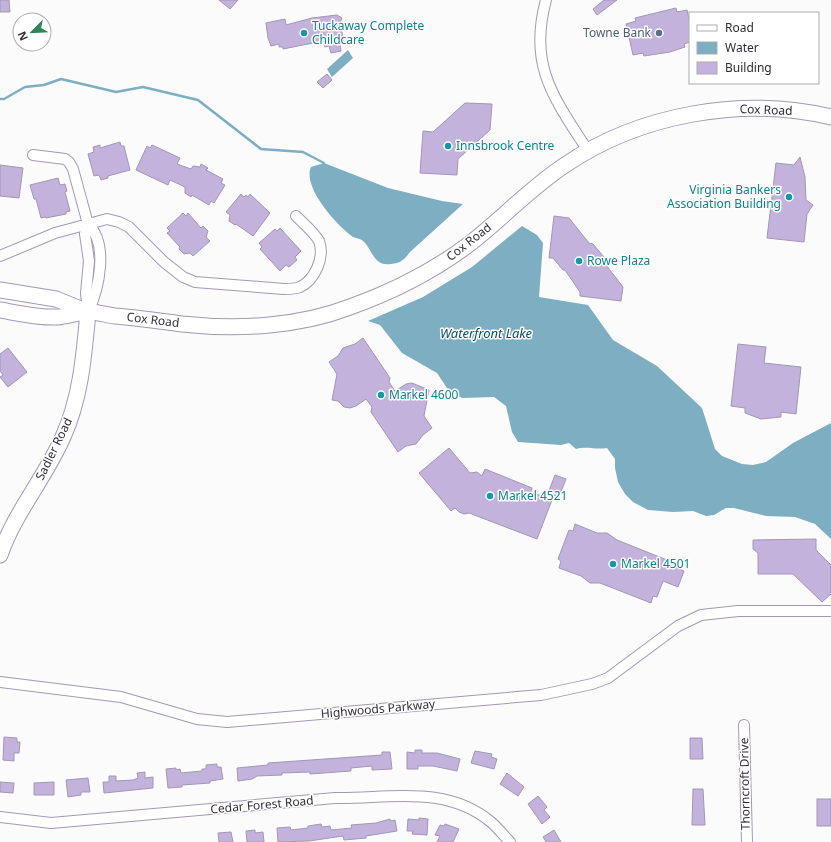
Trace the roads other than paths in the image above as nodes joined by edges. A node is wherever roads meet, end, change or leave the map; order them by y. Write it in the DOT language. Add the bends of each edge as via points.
graph roads {
  1 [pos="546,0"];
  2 [pos="831,117"];
  3 [pos="588,151"];
  4 [pos="33,155"];
  5 [pos="296,216"];
  6 [pos="88,224"];
  7 [pos="0,256"];
  8 [pos="0,290"];
  9 [pos="0,310"];
  10 [pos="88,312"];
  11 [pos="0,555"];
  12 [pos="831,611"];
  13 [pos="0,682"];
  14 [pos="744,725"];
  15 [pos="0,817"];
  16 [pos="510,842"];
  17 [pos="747,842"];
  1 -- 3 [label="street" via="539,41 547,81 557,103"];
  2 -- 3 [label="main road, Cox Road" via="767,109 688,115 633,130"];
  3 -- 10 [label="main road, Cox Road" via="543,180 478,236 435,267 387,293 348,308 301,320 224,327"];
  4 -- 6 [label="street" via="65,159 69,162 74,170"];
  5 -- 6 [label="street" via="315,236 321,248 321,256 311,277 304,284 284,289 195,282 183,277 164,262 129,227 107,219"];
  6 -- 7 [label="street" via="55,233"];
  6 -- 10 [label="street" via="96,231 100,257 96,294"];
  8 -- 10 [label="main road, Cox Road" via="56,299"];
  9 -- 10 [label="main road, Cox Road" via="57,317"];
  10 -- 11 [label="main road, Sadler Road" via="81,376 70,417 50,464 24,505"];
  12 -- 13 [label="street, Highwoods Parkway" via="738,611 701,614 688,620 608,678 541,695 222,722 197,719 121,697"];
  14 -- 17 [label="street, Thorncroft Drive"];
  15 -- 16 [label="street, Cedar Forest Road" via="51,823 334,798 420,795 450,801 470,809 490,822"];
}
